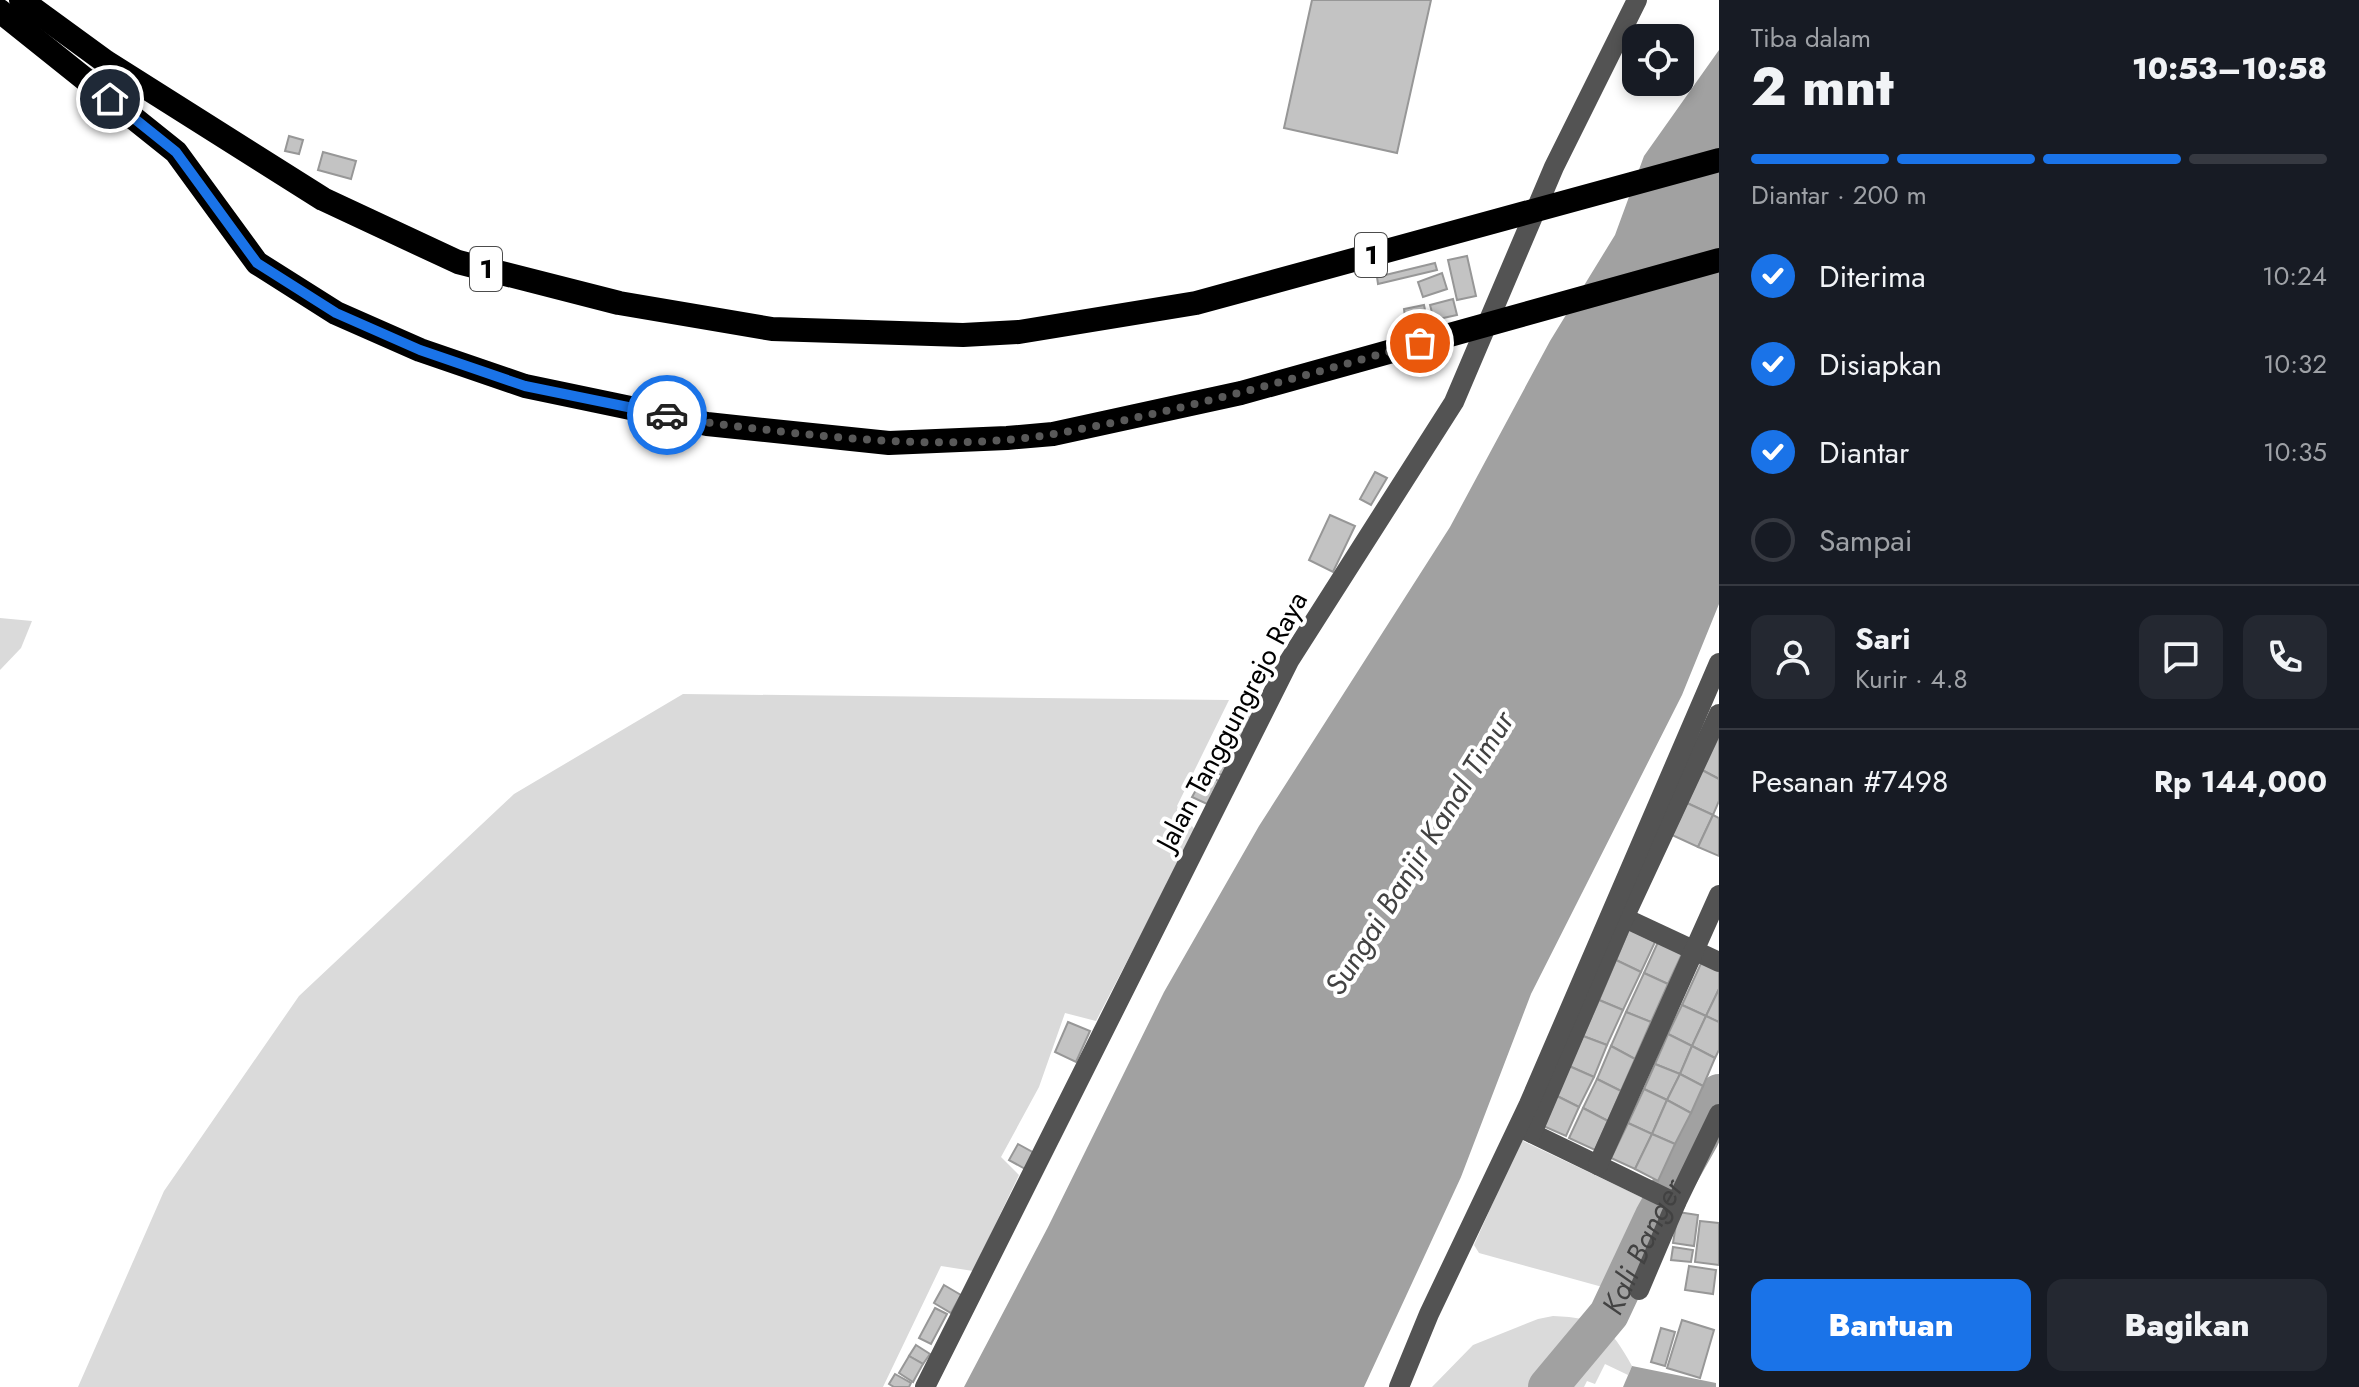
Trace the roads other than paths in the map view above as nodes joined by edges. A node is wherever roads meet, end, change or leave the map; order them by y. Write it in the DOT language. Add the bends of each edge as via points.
graph roads {
  1 [pos="21,0"];
  2 [pos="1637,0"];
  3 [pos="0,11"];
  4 [pos="1719,160"];
  5 [pos="1719,260"];
  6 [pos="1719,663"];
  7 [pos="1719,714"];
  8 [pos="1719,895"];
  9 [pos="1617,915"];
  10 [pos="1695,950"];
  11 [pos="1719,962"];
  12 [pos="1717,1125"];
  13 [pos="1525,1130"];
  14 [pos="1598,1165"];
  15 [pos="1676,1203"];
  16 [pos="1639,1290"];
  17 [pos="925,1387"];
  18 [pos="1399,1387"];
  1 -- 4 [label="highway, 1" via="106,62 323,199 458,262 619,303 772,329 1019,332 1196,303"];
  2 -- 17 [label="street, Jalan Tanggungrejo Raya" via="1554,167 1454,402 1289,661"];
  3 -- 5 [label="highway" via="176,152 257,263 336,313 420,350 525,386 707,424 889,443 1053,434 1241,393"];
  6 -- 9 [label="street"];
  7 -- 9 [label="street"];
  8 -- 10 [label="street"];
  9 -- 10 [label="street"];
  9 -- 13 [label="street"];
  10 -- 11 [label="street"];
  10 -- 14 [label="street"];
  12 -- 15 [label="street"];
  13 -- 14 [label="street"];
  13 -- 18 [label="street" via="1496,1168"];
  14 -- 15 [label="street"];
  15 -- 16 [label="street"];
}
